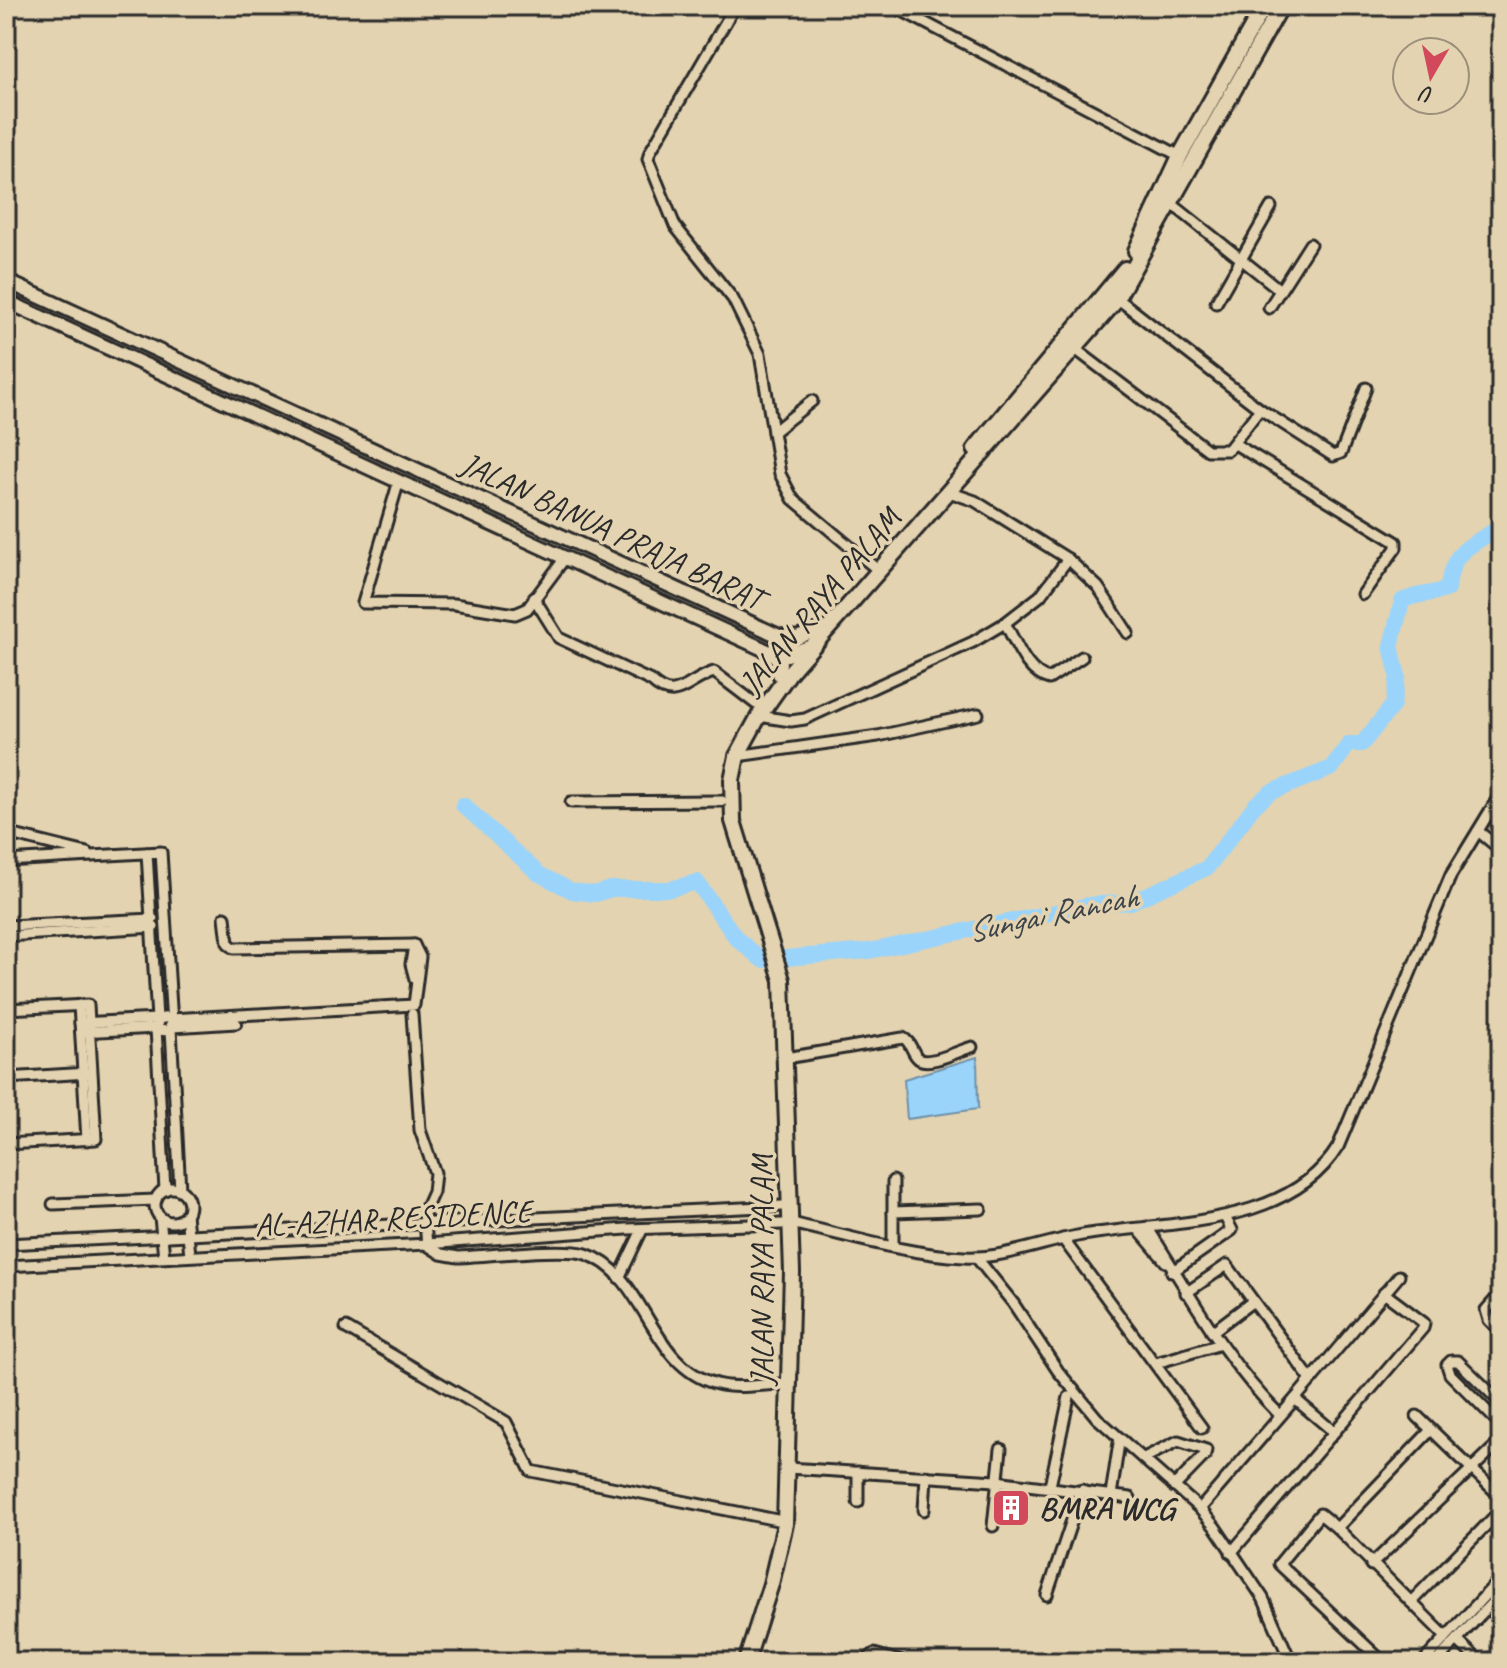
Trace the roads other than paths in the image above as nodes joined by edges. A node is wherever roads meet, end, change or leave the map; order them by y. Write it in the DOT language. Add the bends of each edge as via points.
graph roads {
  1 [pos="735,6"];
  2 [pos="893,6"];
  3 [pos="1264,6"];
  4 [pos="1281,6"];
  5 [pos="1180,156"];
  6 [pos="1172,204"];
  7 [pos="1271,207"];
  8 [pos="1310,244"];
  9 [pos="1239,259"];
  10 [pos="6,281"];
  11 [pos="1280,290"];
  12 [pos="1117,298"];
  13 [pos="6,301"];
  14 [pos="1216,303"];
  15 [pos="1269,308"];
  16 [pos="1074,348"];
  17 [pos="1033,388"];
  18 [pos="1366,388"];
  19 [pos="812,401"];
  20 [pos="1260,409"];
  21 [pos="773,432"];
  22 [pos="1235,444"];
  23 [pos="398,484"];
  24 [pos="949,492"];
  25 [pos="565,558"];
  26 [pos="1068,559"];
  27 [pos="873,566"];
  28 [pos="1363,594"];
  29 [pos="534,598"];
  30 [pos="1005,623"];
  31 [pos="1128,633"];
  32 [pos="779,636"];
  33 [pos="814,638"];
  34 [pos="772,653"];
  35 [pos="795,653"];
  36 [pos="1082,657"];
  37 [pos="785,673"];
  38 [pos="758,710"];
  39 [pos="978,714"];
  40 [pos="737,756"];
  41 [pos="1501,793"];
  42 [pos="722,801"];
  43 [pos="571,802"];
  44 [pos="1478,831"];
  45 [pos="6,833"];
  46 [pos="1501,850"];
  47 [pos="147,853"];
  48 [pos="98,856"];
  49 [pos="6,861"];
  50 [pos="225,917"];
  51 [pos="165,922"];
  52 [pos="151,923"];
  53 [pos="6,926"];
  54 [pos="6,936"];
  55 [pos="772,953"];
  56 [pos="6,1009"];
  57 [pos="412,1014"];
  58 [pos="171,1023"];
  59 [pos="236,1023"];
  60 [pos="157,1024"];
  61 [pos="85,1027"];
  62 [pos="972,1047"];
  63 [pos="786,1058"];
  64 [pos="88,1073"];
  65 [pos="6,1078"];
  66 [pos="784,1138"];
  67 [pos="6,1144"];
  68 [pos="178,1162"];
  69 [pos="163,1163"];
  70 [pos="893,1181"];
  71 [pos="165,1190"];
  72 [pos="180,1190"];
  73 [pos="156,1200"];
  74 [pos="53,1204"];
  75 [pos="782,1206"];
  76 [pos="981,1209"];
  77 [pos="893,1212"];
  78 [pos="186,1214"];
  79 [pos="160,1217"];
  80 [pos="1225,1217"];
  81 [pos="424,1224"];
  82 [pos="787,1224"];
  83 [pos="408,1226"];
  84 [pos="1143,1228"];
  85 [pos="642,1230"];
  86 [pos="188,1234"];
  87 [pos="162,1236"];
  88 [pos="1063,1239"];
  89 [pos="6,1244"];
  90 [pos="427,1244"];
  91 [pos="409,1245"];
  92 [pos="893,1245"];
  93 [pos="190,1255"];
  94 [pos="164,1257"];
  95 [pos="976,1257"];
  96 [pos="6,1266"];
  97 [pos="1172,1272"];
  98 [pos="1399,1276"];
  99 [pos="619,1278"];
  100 [pos="1186,1293"];
  101 [pos="1384,1293"];
  102 [pos="1501,1293"];
  103 [pos="1253,1301"];
  104 [pos="346,1328"];
  105 [pos="1212,1332"];
  106 [pos="1501,1332"];
  107 [pos="1221,1344"];
  108 [pos="1156,1363"];
  109 [pos="1474,1377"];
  110 [pos="1311,1380"];
  111 [pos="786,1384"];
  112 [pos="1464,1388"];
  113 [pos="1069,1397"];
  114 [pos="1295,1399"];
  115 [pos="1501,1404"];
  116 [pos="1280,1415"];
  117 [pos="1490,1415"];
  118 [pos="1417,1416"];
  119 [pos="1501,1425"];
  120 [pos="1202,1428"];
  121 [pos="1431,1430"];
  122 [pos="1334,1432"];
  123 [pos="1501,1441"];
  124 [pos="1119,1443"];
  125 [pos="1001,1449"];
  126 [pos="1144,1458"];
  127 [pos="788,1468"];
  128 [pos="1473,1470"];
  129 [pos="858,1472"];
  130 [pos="926,1476"];
  131 [pos="996,1481"];
  132 [pos="1050,1486"];
  133 [pos="1174,1487"];
  134 [pos="1082,1490"];
  135 [pos="1111,1495"];
  136 [pos="1501,1497"];
  137 [pos="1130,1498"];
  138 [pos="858,1502"];
  139 [pos="1200,1509"];
  140 [pos="924,1510"];
  141 [pos="1501,1510"];
  142 [pos="777,1520"];
  143 [pos="993,1526"];
  144 [pos="1337,1528"];
  145 [pos="1231,1553"];
  146 [pos="1371,1565"];
  147 [pos="1500,1586"];
  148 [pos="1047,1595"];
  149 [pos="1411,1602"];
  150 [pos="1491,1604"];
  151 [pos="1501,1613"];
  152 [pos="1451,1639"];
  153 [pos="736,1662"];
  154 [pos="747,1662"];
  155 [pos="864,1662"];
  156 [pos="903,1662"];
  157 [pos="1291,1662"];
  158 [pos="1383,1662"];
  159 [pos="1423,1662"];
  160 [pos="1436,1662"];
  161 [pos="1480,1662"];
  1 -- 21 [label="street" via="648,159 675,226 733,299 760,354"];
  2 -- 5 [label="street"];
  3 -- 5 [label="main road, JALAN RAYA PALAM"];
  4 -- 6 [label="main road, JALAN RAYA PALAM"];
  5 -- 17 [label="main road, JALAN RAYA PALAM" via="1129,264"];
  6 -- 9 [label="street"];
  6 -- 12 [label="main road, JALAN RAYA PALAM"];
  7 -- 9 [label="street"];
  8 -- 11 [label="street"];
  9 -- 11 [label="street"];
  9 -- 14 [label="street"];
  10 -- 32 [label="street, JALAN BANUA PRAJA BARAT"];
  11 -- 15 [label="street"];
  12 -- 16 [label="main road, JALAN RAYA PALAM"];
  12 -- 20 [label="street"];
  13 -- 23 [label="street, JALAN BANUA PRAJA BARAT"];
  16 -- 17 [label="main road, JALAN RAYA PALAM"];
  16 -- 22 [label="street" via="1201,446 1218,453"];
  17 -- 24 [label="main road, JALAN RAYA PALAM"];
  17 -- 27 [label="main road, JALAN RAYA PALAM"];
  18 -- 20 [label="street" via="1337,456"];
  19 -- 21 [label="street"];
  20 -- 22 [label="street"];
  21 -- 27 [label="street" via="780,474 793,499"];
  22 -- 28 [label="street" via="1395,540 1396,548"];
  23 -- 25 [label="street, JALAN BANUA PRAJA BARAT"];
  23 -- 29 [label="street" via="363,603 468,605 515,614"];
  24 -- 26 [label="street" via="975,501"];
  24 -- 33 [label="main road, JALAN RAYA PALAM"];
  25 -- 29 [label="street"];
  25 -- 34 [label="street, JALAN BANUA PRAJA BARAT"];
  26 -- 30 [label="street" via="1040,596"];
  26 -- 31 [label="street" via="1098,587"];
  27 -- 33 [label="main road, JALAN RAYA PALAM"];
  29 -- 38 [label="street" via="559,638 661,690 674,692 714,672"];
  30 -- 36 [label="street" via="1040,676 1049,679"];
  30 -- 38 [label="street" via="829,711 791,721"];
  32 -- 33 [label="street"];
  32 -- 35 [label="street, JALAN BANUA PRAJA BARAT"];
  33 -- 35 [label="main road, JALAN RAYA PALAM"];
  33 -- 37 [label="main road, JALAN RAYA PALAM"];
  34 -- 35 [label="street, JALAN BANUA PRAJA BARAT"];
  34 -- 37 [label="street"];
  35 -- 37 [label="main road, JALAN RAYA PALAM"];
  37 -- 38 [label="main road, JALAN RAYA PALAM"];
  38 -- 40 [label="main road, JALAN RAYA PALAM"];
  38 -- 42 [label="main road, JALAN RAYA PALAM" via="729,752"];
  39 -- 40 [label="street" via="878,736"];
  40 -- 55 [label="main road, JALAN RAYA PALAM" via="733,821"];
  41 -- 44 [label="street, AL-AZHAR RESIDENCE"];
  42 -- 43 [label="street"];
  42 -- 55 [label="main road, JALAN RAYA PALAM" via="730,843"];
  44 -- 46 [label="street"];
  44 -- 80 [label="street, AL-AZHAR RESIDENCE" via="1451,875 1385,1041 1328,1163 1251,1211"];
  45 -- 48 [label="street"];
  47 -- 48 [label="street"];
  47 -- 51 [label="street" via="161,852"];
  47 -- 52 [label="street"];
  48 -- 49 [label="street"];
  50 -- 58 [label="street" via="228,943 234,948 414,945 420,957 414,1005"];
  51 -- 52 [label="street"];
  51 -- 58 [label="street"];
  52 -- 53 [label="street"];
  52 -- 54 [label="street"];
  52 -- 60 [label="street"];
  55 -- 63 [label="main road, JALAN RAYA PALAM"];
  55 -- 66 [label="main road, JALAN RAYA PALAM"];
  56 -- 61 [label="street" via="88,1005"];
  57 -- 81 [label="street" via="420,1130 435,1173"];
  58 -- 59 [label="street"];
  58 -- 60 [label="street"];
  58 -- 60 [label="street" via="163,1032"];
  58 -- 68 [label="street"];
  60 -- 61 [label="street"];
  60 -- 69 [label="street"];
  61 -- 64 [label="street"];
  62 -- 63 [label="street" via="925,1061 903,1038"];
  63 -- 66 [label="main road, JALAN RAYA PALAM"];
  64 -- 65 [label="street"];
  64 -- 67 [label="street" via="96,1139"];
  66 -- 75 [label="main road, JALAN RAYA PALAM"];
  66 -- 82 [label="main road, JALAN RAYA PALAM"];
  68 -- 69 [label="street"];
  68 -- 72 [label="street"];
  69 -- 71 [label="street"];
  70 -- 77 [label="street"];
  71 -- 72 [label="street"];
  71 -- 73 [label="street"];
  72 -- 78 [label="street" via="188,1198"];
  73 -- 74 [label="street"];
  73 -- 79 [label="street"];
  75 -- 81 [label="street, AL-AZHAR RESIDENCE"];
  75 -- 82 [label="main road, JALAN RAYA PALAM"];
  76 -- 77 [label="street"];
  77 -- 92 [label="street"];
  78 -- 79 [label="street" via="174,1221"];
  78 -- 86 [label="street"];
  79 -- 87 [label="street"];
  80 -- 84 [label="street, AL-AZHAR RESIDENCE"];
  80 -- 97 [label="street" via="1232,1230"];
  81 -- 83 [label="street, AL-AZHAR RESIDENCE"];
  81 -- 90 [label="street"];
  82 -- 85 [label="street, AL-AZHAR RESIDENCE"];
  82 -- 92 [label="street, AL-AZHAR RESIDENCE"];
  82 -- 111 [label="main road, JALAN RAYA PALAM"];
  83 -- 86 [label="street, AL-AZHAR RESIDENCE"];
  83 -- 91 [label="street"];
  84 -- 88 [label="street, AL-AZHAR RESIDENCE"];
  84 -- 97 [label="street"];
  85 -- 90 [label="street, AL-AZHAR RESIDENCE"];
  85 -- 99 [label="street"];
  86 -- 87 [label="street, AL-AZHAR RESIDENCE"];
  86 -- 93 [label="street"];
  87 -- 89 [label="street, AL-AZHAR RESIDENCE"];
  87 -- 94 [label="street"];
  88 -- 95 [label="street, AL-AZHAR RESIDENCE"];
  88 -- 108 [label="street"];
  90 -- 91 [label="street, AL-AZHAR RESIDENCE"];
  90 -- 99 [label="street" via="458,1257 584,1253"];
  91 -- 93 [label="street, AL-AZHAR RESIDENCE"];
  92 -- 95 [label="street, AL-AZHAR RESIDENCE"];
  93 -- 94 [label="street, AL-AZHAR RESIDENCE"];
  94 -- 96 [label="street, AL-AZHAR RESIDENCE"];
  95 -- 126 [label="street" via="1080,1398"];
  97 -- 100 [label="street"];
  98 -- 101 [label="street"];
  99 -- 111 [label="street" via="665,1349 686,1370 729,1386"];
  100 -- 103 [label="street" via="1223,1264"];
  100 -- 105 [label="street"];
  101 -- 110 [label="street"];
  101 -- 122 [label="street" via="1424,1325"];
  102 -- 106 [label="street" via="1486,1310"];
  103 -- 105 [label="street"];
  103 -- 110 [label="street"];
  104 -- 142 [label="street" via="506,1422 531,1471"];
  105 -- 107 [label="street"];
  107 -- 108 [label="street"];
  107 -- 116 [label="street"];
  108 -- 120 [label="street"];
  109 -- 112 [label="street"];
  109 -- 112 [label="street" via="1451,1361 1447,1369"];
  109 -- 115 [label="street"];
  110 -- 114 [label="street"];
  111 -- 127 [label="main road, JALAN RAYA PALAM"];
  111 -- 142 [label="main road, JALAN RAYA PALAM"];
  112 -- 117 [label="street"];
  113 -- 132 [label="street"];
  114 -- 116 [label="street"];
  114 -- 122 [label="street"];
  115 -- 117 [label="street"];
  116 -- 139 [label="street"];
  117 -- 119 [label="street"];
  118 -- 121 [label="street"];
  121 -- 128 [label="street"];
  121 -- 144 [label="street"];
  122 -- 145 [label="street"];
  123 -- 128 [label="street"];
  124 -- 135 [label="street"];
  125 -- 131 [label="street"];
  126 -- 133 [label="street"];
  126 -- 133 [label="street" via="1178,1441 1206,1450"];
  127 -- 129 [label="street"];
  127 -- 154 [label="main road, JALAN RAYA PALAM" via="781,1543"];
  128 -- 136 [label="street"];
  128 -- 146 [label="street"];
  129 -- 130 [label="street"];
  129 -- 138 [label="street"];
  130 -- 131 [label="street"];
  130 -- 140 [label="street"];
  131 -- 132 [label="street"];
  131 -- 143 [label="street"];
  132 -- 134 [label="street"];
  133 -- 139 [label="street"];
  134 -- 135 [label="street"];
  134 -- 148 [label="street"];
  135 -- 137 [label="street"];
  139 -- 145 [label="street"];
  141 -- 149 [label="street"];
  142 -- 153 [label="main road, JALAN RAYA PALAM"];
  144 -- 146 [label="street"];
  144 -- 158 [label="street" via="1320,1514 1279,1564"];
  145 -- 157 [label="street" via="1263,1598"];
  146 -- 149 [label="street"];
  147 -- 150 [label="street"];
  147 -- 152 [label="street"];
  149 -- 152 [label="street"];
  150 -- 151 [label="street"];
  150 -- 152 [label="street"];
  152 -- 159 [label="street"];
  152 -- 160 [label="street"];
  152 -- 161 [label="street"];
  155 -- 156 [label="street" via="874,1654"];
}
